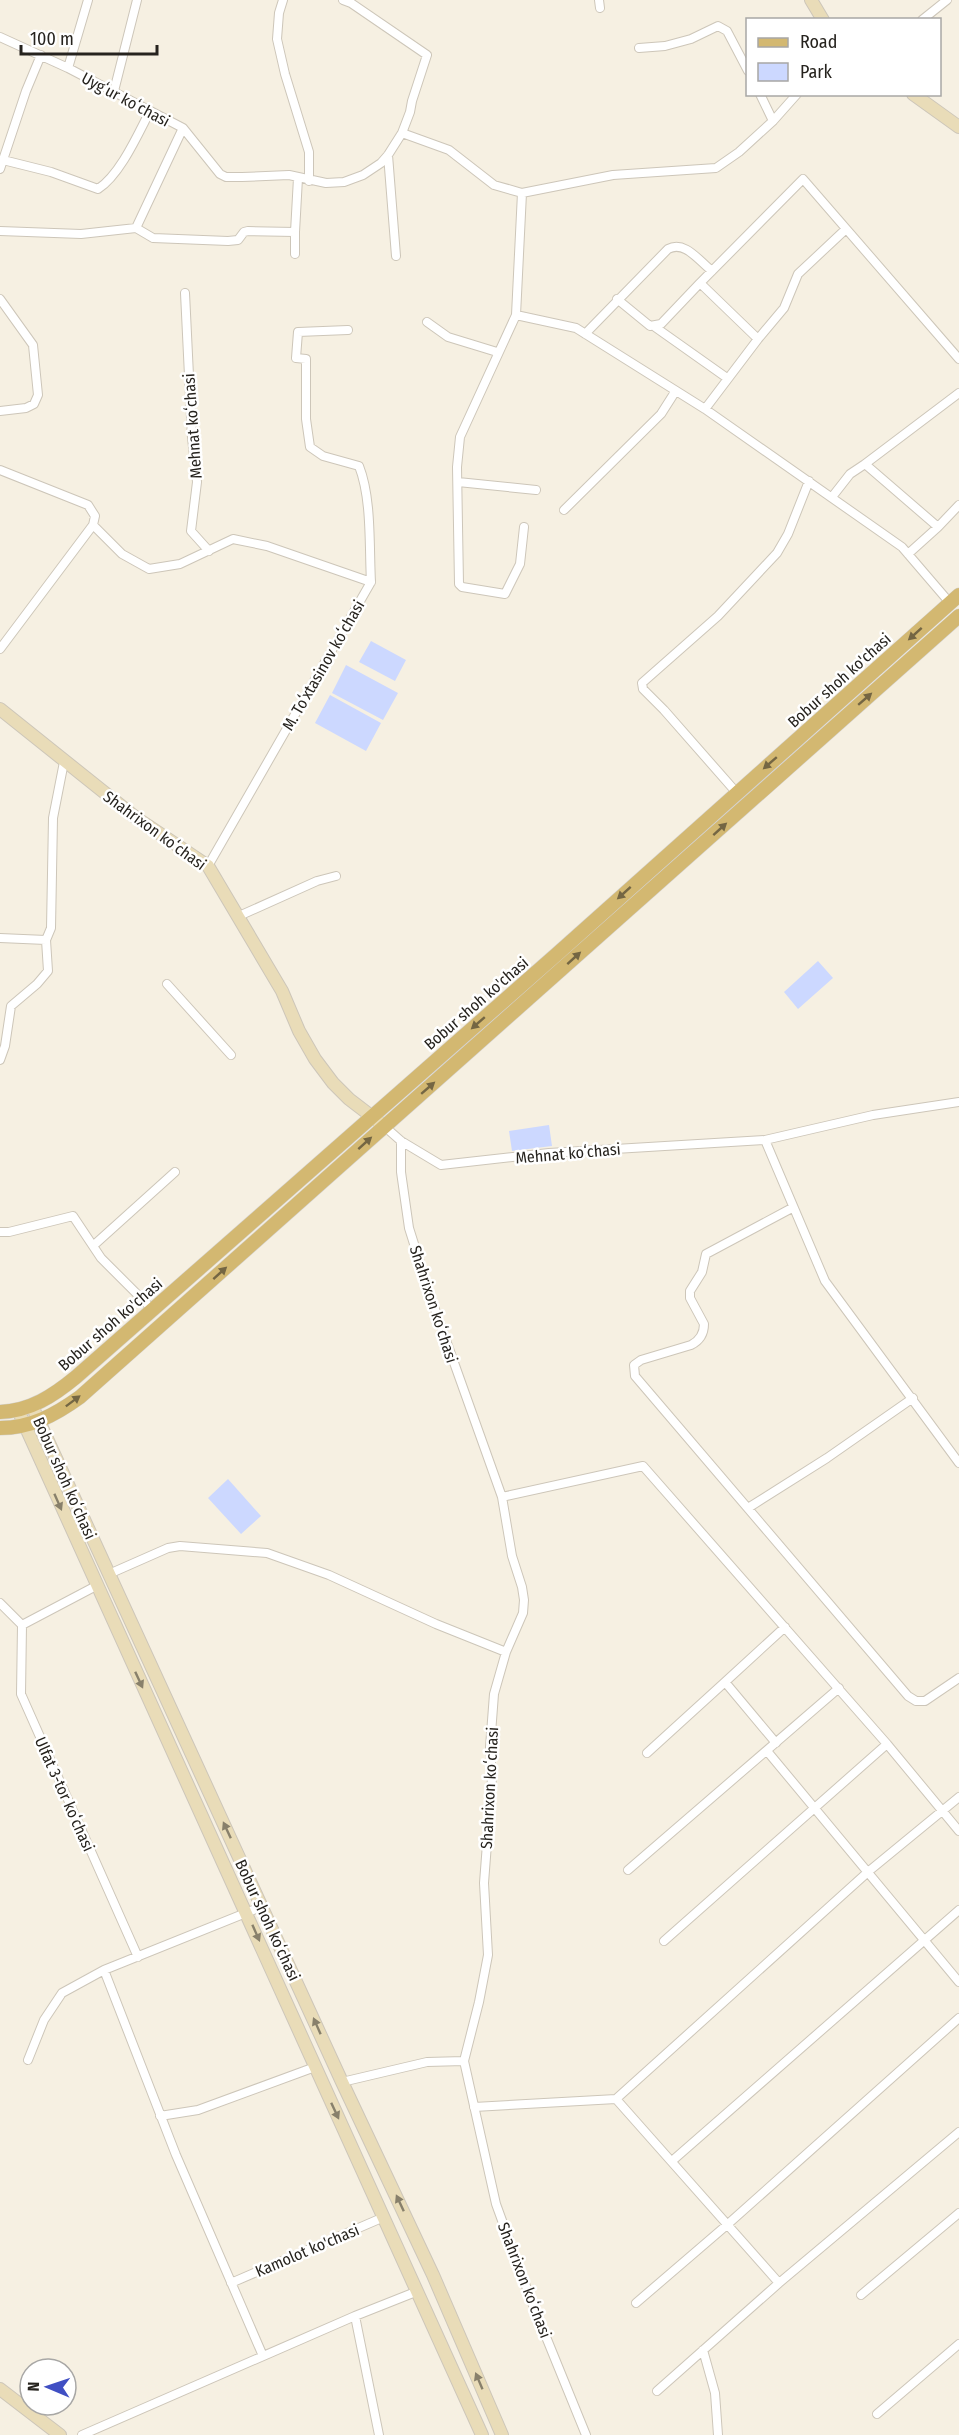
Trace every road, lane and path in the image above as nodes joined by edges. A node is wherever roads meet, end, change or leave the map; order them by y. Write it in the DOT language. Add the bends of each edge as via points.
graph roads {
  1 [pos="88,0"];
  2 [pos="137,0"];
  3 [pos="284,0"];
  4 [pos="811,0"];
  5 [pos="947,0"];
  6 [pos="349,1"];
  7 [pos="821,18"];
  8 [pos="924,18"];
  9 [pos="0,37"];
  10 [pos="639,48"];
  11 [pos="41,55"];
  12 [pos="68,68"];
  13 [pos="746,69"];
  14 [pos="114,92"];
  15 [pos="761,96"];
  16 [pos="795,96"];
  17 [pos="916,96"];
  18 [pos="150,111"];
  19 [pos="773,121"];
  20 [pos="959,127"];
  21 [pos="183,128"];
  22 [pos="402,133"];
  23 [pos="388,155"];
  24 [pos="1,165"];
  25 [pos="298,178"];
  26 [pos="309,181"];
  27 [pos="522,192"];
  28 [pos="136,228"];
  29 [pos="846,229"];
  30 [pos="0,231"];
  31 [pos="295,232"];
  32 [pos="295,254"];
  33 [pos="396,256"];
  34 [pos="712,271"];
  35 [pos="700,283"];
  36 [pos="185,293"];
  37 [pos="0,299"];
  38 [pos="617,300"];
  39 [pos="516,315"];
  40 [pos="427,322"];
  41 [pos="655,327"];
  42 [pos="348,330"];
  43 [pos="585,334"];
  44 [pos="758,339"];
  45 [pos="497,352"];
  46 [pos="959,359"];
  47 [pos="727,378"];
  48 [pos="675,392"];
  49 [pos="959,393"];
  50 [pos="705,409"];
  51 [pos="0,411"];
  52 [pos="865,464"];
  53 [pos="0,470"];
  54 [pos="808,481"];
  55 [pos="458,482"];
  56 [pos="536,490"];
  57 [pos="832,497"];
  58 [pos="959,505"];
  59 [pos="564,510"];
  60 [pos="93,525"];
  61 [pos="524,527"];
  62 [pos="938,527"];
  63 [pos="208,551"];
  64 [pos="908,554"];
  65 [pos="371,582"];
  66 [pos="955,599"];
  67 [pos="959,616"];
  68 [pos="0,649"];
  69 [pos="0,709"];
  70 [pos="64,762"];
  71 [pos="736,792"];
  72 [pos="208,866"];
  73 [pos="336,876"];
  74 [pos="239,916"];
  75 [pos="0,938"];
  76 [pos="46,939"];
  77 [pos="167,984"];
  78 [pos="11,1006"];
  79 [pos="0,1016"];
  80 [pos="231,1055"];
  81 [pos="0,1060"];
  82 [pos="959,1102"];
  83 [pos="372,1116"];
  84 [pos="384,1126"];
  85 [pos="765,1140"];
  86 [pos="401,1141"];
  87 [pos="175,1172"];
  88 [pos="792,1208"];
  89 [pos="0,1232"];
  90 [pos="94,1245"];
  91 [pos="152,1309"];
  92 [pos="913,1398"];
  93 [pos="32,1406"];
  94 [pos="18,1410"];
  95 [pos="0,1412"];
  96 [pos="39,1421"];
  97 [pos="25,1426"];
  98 [pos="0,1428"];
  99 [pos="52,1450"];
  100 [pos="39,1458"];
  101 [pos="959,1463"];
  102 [pos="502,1497"];
  103 [pos="748,1508"];
  104 [pos="109,1574"];
  105 [pos="96,1586"];
  106 [pos="0,1603"];
  107 [pos="22,1625"];
  108 [pos="784,1627"];
  109 [pos="507,1652"];
  110 [pos="959,1678"];
  111 [pos="725,1682"];
  112 [pos="839,1688"];
  113 [pos="776,1743"];
  114 [pos="887,1744"];
  115 [pos="767,1751"];
  116 [pos="647,1753"];
  117 [pos="959,1797"];
  118 [pos="814,1806"];
  119 [pos="942,1812"];
  120 [pos="959,1831"];
  121 [pos="628,1870"];
  122 [pos="869,1871"];
  123 [pos="263,1906"];
  124 [pos="959,1910"];
  125 [pos="247,1913"];
  126 [pos="924,1939"];
  127 [pos="664,1941"];
  128 [pos="138,1957"];
  129 [pos="104,1970"];
  130 [pos="959,1982"];
  131 [pos="959,2018"];
  132 [pos="28,2060"];
  133 [pos="464,2061"];
  134 [pos="315,2067"];
  135 [pos="342,2082"];
  136 [pos="616,2099"];
  137 [pos="474,2107"];
  138 [pos="160,2115"];
  139 [pos="959,2132"];
  140 [pos="672,2161"];
  141 [pos="959,2212"];
  142 [pos="384,2217"];
  143 [pos="728,2224"];
  144 [pos="231,2283"];
  145 [pos="779,2283"];
  146 [pos="418,2291"];
  147 [pos="861,2295"];
  148 [pos="636,2303"];
  149 [pos="355,2316"];
  150 [pos="959,2344"];
  151 [pos="703,2350"];
  152 [pos="262,2356"];
  153 [pos="0,2389"];
  154 [pos="657,2391"];
  155 [pos="877,2414"];
  156 [pos="60,2435"];
  157 [pos="82,2435"];
  158 [pos="379,2435"];
  159 [pos="482,2435"];
  160 [pos="502,2435"];
  161 [pos="586,2435"];
  162 [pos="718,2435"];
  1 -- 12 [label="street"];
  2 -- 14 [label="street"];
  3 -- 26 [label="street" via="277,39 309,152"];
  4 -- 7 [label="main road"];
  5 -- 8 [label="street"];
  6 -- 22 [label="street, Uygʻur koʻchasi" via="427,55"];
  9 -- 11 [label="street, Uygʻur koʻchasi"];
  10 -- 13 [label="street" via="674,44 718,26 727,32"];
  11 -- 12 [label="street, Uygʻur koʻchasi"];
  11 -- 24 [label="street"];
  12 -- 14 [label="street, Uygʻur koʻchasi"];
  14 -- 18 [label="street, Uygʻur koʻchasi"];
  15 -- 19 [label="street"];
  16 -- 19 [label="street"];
  17 -- 20 [label="main road"];
  18 -- 21 [label="street, Uygʻur koʻchasi"];
  18 -- 24 [label="street" via="128,152 98,189 51,172"];
  19 -- 27 [label="street" via="716,168 613,175"];
  21 -- 25 [label="street, Uygʻur koʻchasi" via="214,168 226,177"];
  21 -- 28 [label="street"];
  22 -- 23 [label="street, Uygʻur koʻchasi"];
  22 -- 27 [label="street" via="449,150 494,185"];
  23 -- 26 [label="street, Uygʻur koʻchasi" via="373,169 344,182"];
  23 -- 33 [label="street"];
  25 -- 26 [label="street, Uygʻur koʻchasi"];
  25 -- 31 [label="street"];
  27 -- 39 [label="street"];
  28 -- 30 [label="street" via="81,234"];
  28 -- 31 [label="street" via="153,238 167,240 228,241 238,240 248,231"];
  29 -- 34 [label="street" via="803,179"];
  29 -- 44 [label="street" via="798,274 784,308"];
  29 -- 46 [label="street"];
  31 -- 32 [label="street"];
  34 -- 35 [label="street"];
  34 -- 38 [label="street" via="675,245"];
  35 -- 41 [label="street"];
  35 -- 44 [label="street"];
  36 -- 63 [label="street, Mehnat koʻchasi" via="197,476 191,531"];
  37 -- 51 [label="street" via="33,345 38,395 26,408"];
  38 -- 41 [label="street"];
  38 -- 43 [label="street"];
  39 -- 43 [label="street" via="576,328"];
  39 -- 45 [label="street"];
  40 -- 45 [label="street" via="448,336"];
  41 -- 47 [label="street"];
  42 -- 65 [label="street" via="298,332 296,358 306,358 310,447 323,456 359,466 362,474"];
  43 -- 48 [label="street"];
  44 -- 47 [label="street"];
  45 -- 55 [label="street" via="460,437"];
  47 -- 50 [label="street"];
  48 -- 50 [label="street"];
  48 -- 59 [label="street" via="661,414"];
  49 -- 52 [label="street"];
  50 -- 54 [label="street"];
  52 -- 57 [label="street" via="850,474"];
  52 -- 62 [label="street"];
  53 -- 60 [label="street, M. Toʻxtasinov koʻchasi" via="88,505 95,516"];
  54 -- 57 [label="street"];
  54 -- 71 [label="street" via="777,553 718,616 642,683 642,689"];
  55 -- 56 [label="street"];
  55 -- 61 [label="street" via="462,587 505,594 520,564"];
  57 -- 64 [label="street"];
  58 -- 62 [label="street"];
  60 -- 63 [label="street, M. Toʻxtasinov koʻchasi" via="122,554 149,569 180,564"];
  60 -- 68 [label="street"];
  62 -- 64 [label="street"];
  63 -- 65 [label="street, M. Toʻxtasinov koʻchasi" via="233,539 267,546"];
  64 -- 66 [label="street"];
  65 -- 72 [label="street, M. Toʻxtasinov koʻchasi"];
  66 -- 71 [label="main road, Bobur shoh ko'chasi, one-way"];
  84 -- 67 [label="main road, Bobur shoh ko'chasi, one-way"];
  69 -- 70 [label="main road, Shahrixon koʻchasi"];
  70 -- 72 [label="main road, Shahrixon koʻchasi" via="135,817"];
  70 -- 76 [label="street" via="53,818 51,928"];
  71 -- 83 [label="main road, Bobur shoh ko'chasi, one-way"];
  72 -- 74 [label="main road, Shahrixon koʻchasi"];
  73 -- 74 [label="street"];
  74 -- 83 [label="main road, Shahrixon koʻchasi" via="315,1059 333,1083"];
  75 -- 76 [label="street"];
  76 -- 78 [label="street" via="48,971"];
  77 -- 80 [label="street"];
  78 -- 79 [label="street"];
  78 -- 81 [label="street"];
  82 -- 85 [label="street, Mehnat koʻchasi" via="873,1115"];
  83 -- 84 [label="main road, Shahrixon koʻchasi"];
  83 -- 91 [label="main road, Bobur shoh ko'chasi"];
  84 -- 86 [label="street, Mehnat koʻchasi"];
  96 -- 84 [label="main road, Bobur shoh ko'chasi, one-way" via="60,1411 88,1389"];
  85 -- 86 [label="street, Mehnat koʻchasi" via="549,1153 455,1165 441,1165"];
  85 -- 88 [label="street"];
  86 -- 102 [label="street, Shahrixon koʻchasi" via="409,1228"];
  87 -- 90 [label="street"];
  88 -- 92 [label="street" via="825,1281"];
  88 -- 103 [label="street" via="706,1254 702,1272 690,1291 704,1324 701,1336 691,1345 645,1358 633,1369 640,1384"];
  89 -- 90 [label="street" via="73,1216"];
  90 -- 91 [label="street" via="101,1258"];
  91 -- 93 [label="main road, Bobur shoh ko'chasi" via="72,1380"];
  92 -- 101 [label="street"];
  92 -- 103 [label="street"];
  93 -- 94 [label="main road, Bobur shoh ko'chasi"];
  93 -- 96 [label="main road, Bobur shoh koʻchasi"];
  94 -- 95 [label="main road, Bobur shoh ko'chasi"];
  94 -- 97 [label="main road, Bobur shoh koʻchasi"];
  96 -- 97 [label="main road, Bobur shoh ko'chasi"];
  96 -- 99 [label="main road, Bobur shoh koʻchasi"];
  97 -- 98 [label="main road, Bobur shoh ko'chasi"];
  97 -- 100 [label="main road, Bobur shoh koʻchasi"];
  99 -- 100 [label="main road"];
  99 -- 104 [label="main road, Bobur shoh koʻchasi"];
  100 -- 105 [label="main road, Bobur shoh koʻchasi, one-way"];
  102 -- 108 [label="street" via="643,1466"];
  102 -- 109 [label="street, Shahrixon koʻchasi" via="524,1600 523,1613"];
  103 -- 110 [label="street" via="912,1699 925,1701"];
  104 -- 109 [label="street" via="180,1546 267,1553 329,1575"];
  123 -- 104 [label="main road, Bobur shoh koʻchasi, one-way"];
  105 -- 107 [label="street"];
  105 -- 125 [label="main road, Bobur shoh koʻchasi, one-way"];
  106 -- 107 [label="street"];
  107 -- 128 [label="street, Ulfat 3-tor koʻchasi" via="21,1694"];
  108 -- 111 [label="street"];
  108 -- 112 [label="street"];
  109 -- 133 [label="street, Shahrixon koʻchasi" via="494,1694 490,1747 492,1778 484,1883 488,1955"];
  111 -- 113 [label="street"];
  111 -- 116 [label="street"];
  112 -- 113 [label="street"];
  112 -- 114 [label="street"];
  113 -- 115 [label="street"];
  114 -- 118 [label="street"];
  114 -- 119 [label="street"];
  115 -- 118 [label="street"];
  115 -- 121 [label="street"];
  117 -- 119 [label="street"];
  118 -- 122 [label="street"];
  118 -- 127 [label="street"];
  119 -- 120 [label="street"];
  119 -- 122 [label="street"];
  122 -- 126 [label="street"];
  122 -- 136 [label="street"];
  123 -- 125 [label="street"];
  135 -- 123 [label="main road, Bobur shoh koʻchasi, one-way"];
  124 -- 126 [label="street"];
  125 -- 128 [label="street"];
  125 -- 134 [label="main road, Bobur shoh koʻchasi, one-way"];
  126 -- 130 [label="street"];
  126 -- 140 [label="street"];
  128 -- 129 [label="street"];
  129 -- 132 [label="street" via="62,1993 44,2019"];
  129 -- 138 [label="street"];
  131 -- 143 [label="street"];
  133 -- 135 [label="street" via="427,2062"];
  133 -- 137 [label="street, Shahrixon koʻchasi"];
  134 -- 138 [label="street" via="198,2110"];
  134 -- 142 [label="main road, Bobur shoh koʻchasi, one-way"];
  160 -- 135 [label="main road, Bobur shoh koʻchasi, one-way" via="433,2275"];
  136 -- 137 [label="street"];
  136 -- 140 [label="street"];
  137 -- 161 [label="street, Shahrixon koʻchasi" via="496,2204"];
  138 -- 144 [label="street"];
  139 -- 145 [label="street"];
  140 -- 143 [label="street"];
  141 -- 147 [label="street"];
  142 -- 144 [label="street, Kamolot ko'chasi"];
  142 -- 146 [label="main road, Bobur shoh koʻchasi"];
  143 -- 145 [label="street"];
  143 -- 148 [label="street"];
  144 -- 152 [label="street"];
  145 -- 151 [label="street"];
  146 -- 149 [label="street"];
  146 -- 159 [label="main road, Bobur shoh koʻchasi"];
  149 -- 152 [label="street"];
  149 -- 158 [label="street"];
  150 -- 155 [label="street"];
  151 -- 154 [label="street"];
  151 -- 162 [label="street" via="715,2393"];
  152 -- 157 [label="street"];
  153 -- 156 [label="main road"];
}
